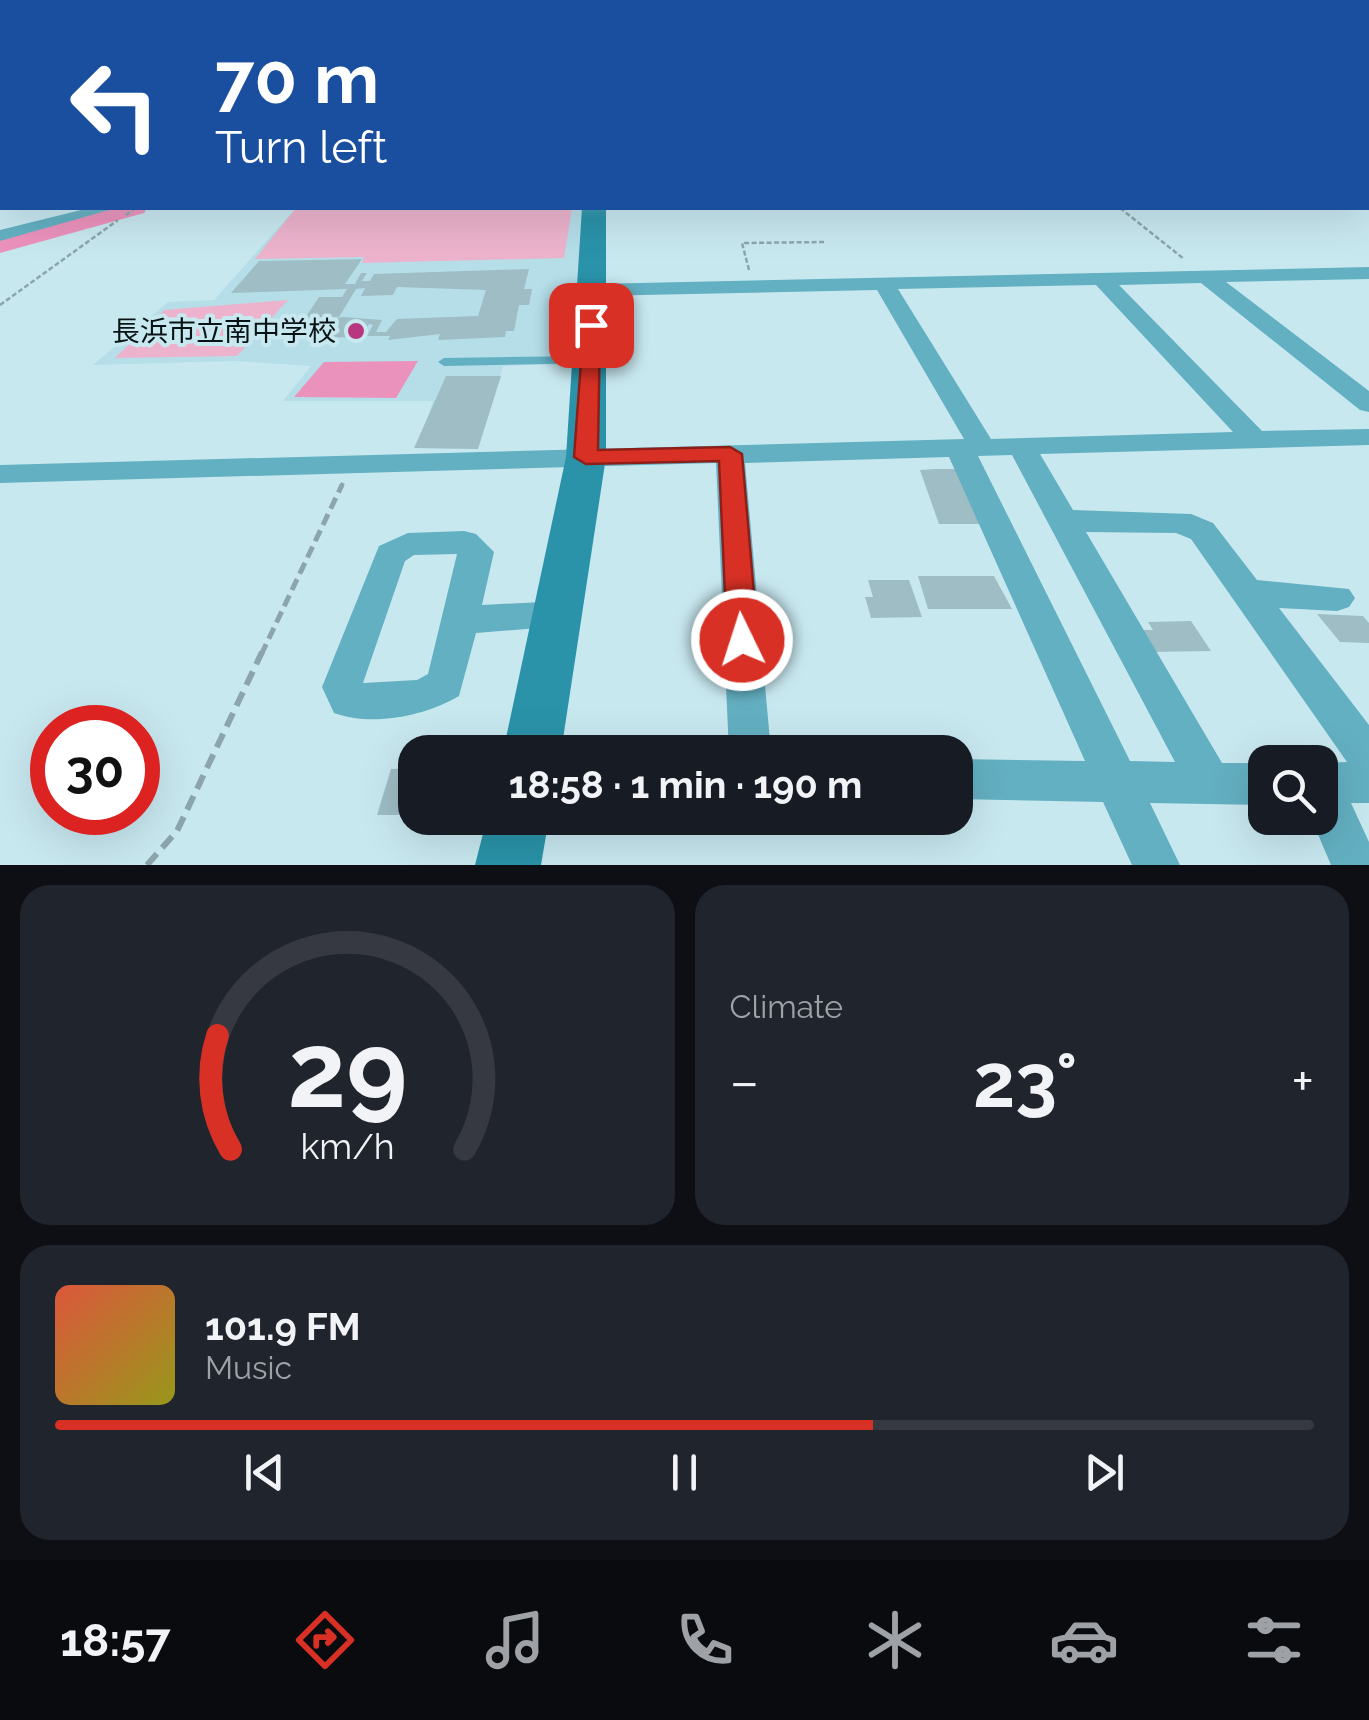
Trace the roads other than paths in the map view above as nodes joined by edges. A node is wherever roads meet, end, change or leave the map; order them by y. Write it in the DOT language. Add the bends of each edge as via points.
graph roads {
  1 [pos="69,210"];
  2 [pos="98,210"];
  3 [pos="594,210"];
  4 [pos="44,222"];
  5 [pos="0,236"];
  6 [pos="1369,273"];
  7 [pos="1208,278"];
  8 [pos="1103,280"];
  9 [pos="885,286"];
  10 [pos="594,290"];
  11 [pos="588,360"];
  12 [pos="444,362"];
  13 [pos="1369,404"];
  14 [pos="1255,440"];
  15 [pos="1362,444"];
  16 [pos="1022,447"];
  17 [pos="972,449"];
  18 [pos="730,454"];
  19 [pos="586,457"];
  20 [pos="0,474"];
  21 [pos="1064,520"];
  22 [pos="1252,593"];
  23 [pos="1337,598"];
  24 [pos="561,614"];
  25 [pos="460,620"];
  26 [pos="536,735"];
  27 [pos="749,735"];
  28 [pos="1369,758"];
  29 [pos="973,780"];
  30 [pos="1369,782"];
  31 [pos="1120,784"];
  32 [pos="1210,784"];
  33 [pos="1248,784"];
  34 [pos="1338,784"];
  35 [pos="1338,826"];
  36 [pos="514,835"];
  37 [pos="508,865"];
  38 [pos="1156,865"];
  39 [pos="1355,865"];
  1 -- 4 [label="street"];
  2 -- 4 [label="street"];
  3 -- 10 [label="main road"];
  4 -- 5 [label="street"];
  6 -- 7 [label="street"];
  7 -- 8 [label="street"];
  7 -- 13 [label="street"];
  8 -- 9 [label="street"];
  8 -- 14 [label="street"];
  9 -- 10 [label="street"];
  9 -- 17 [label="street"];
  10 -- 11 [label="main road"];
  11 -- 12 [label="lane"];
  11 -- 19 [label="main road"];
  14 -- 15 [label="street"];
  14 -- 16 [label="street"];
  16 -- 17 [label="street"];
  16 -- 21 [label="street"];
  17 -- 18 [label="street"];
  17 -- 31 [label="street"];
  18 -- 19 [label="street"];
  18 -- 27 [label="street"];
  19 -- 20 [label="street"];
  19 -- 24 [label="main road"];
  21 -- 22 [label="street" via="1180,522 1202,531"];
  21 -- 32 [label="street"];
  22 -- 23 [label="street"];
  22 -- 28 [label="street"];
  24 -- 25 [label="street"];
  24 -- 26 [label="main road"];
  25 -- 25 [label="street" via="438,690 354,703 344,697 342,687 396,550 464,542 475,547"];
  29 -- 31 [label="street"];
  30 -- 34 [label="street"];
  31 -- 32 [label="street"];
  31 -- 38 [label="street"];
  32 -- 33 [label="street"];
  35 -- 39 [label="street"];
  36 -- 37 [label="main road"];
}
